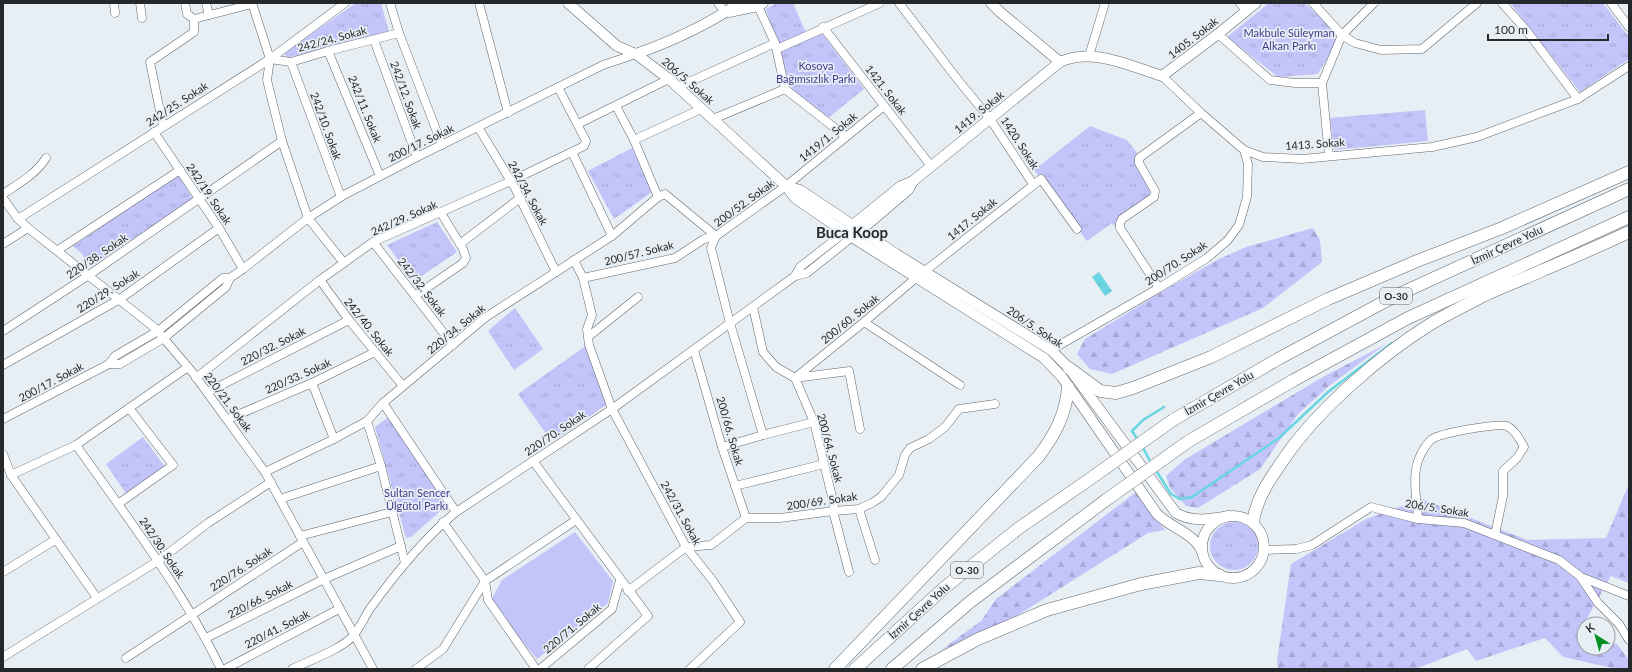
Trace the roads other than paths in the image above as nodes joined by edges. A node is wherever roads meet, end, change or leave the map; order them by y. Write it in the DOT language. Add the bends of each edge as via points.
graph roads {
  1 [pos="114,3"];
  2 [pos="140,3"];
  3 [pos="185,3"];
  4 [pos="206,3"];
  5 [pos="252,3"];
  6 [pos="345,3"];
  7 [pos="390,3"];
  8 [pos="479,3"];
  9 [pos="568,3"];
  10 [pos="718,3"];
  11 [pos="739,3"];
  12 [pos="880,3"];
  13 [pos="899,3"];
  14 [pos="991,3"];
  15 [pos="1105,3"];
  16 [pos="1256,3"];
  17 [pos="1313,3"];
  18 [pos="1374,3"];
  19 [pos="1477,3"];
  20 [pos="1502,3"];
  21 [pos="1611,3"];
  22 [pos="761,4"];
  23 [pos="1243,7"];
  24 [pos="725,12"];
  25 [pos="115,13"];
  26 [pos="209,15"];
  27 [pos="142,18"];
  28 [pos="194,19"];
  29 [pos="823,27"];
  30 [pos="1629,27"];
  31 [pos="399,33"];
  32 [pos="1218,34"];
  33 [pos="1342,35"];
  34 [pos="374,40"];
  35 [pos="776,46"];
  36 [pos="328,51"];
  37 [pos="636,54"];
  38 [pos="1089,56"];
  39 [pos="270,59"];
  40 [pos="291,62"];
  41 [pos="1060,62"];
  42 [pos="1629,66"];
  43 [pos="1162,76"];
  44 [pos="669,79"];
  45 [pos="1322,82"];
  46 [pos="558,87"];
  47 [pos="678,87"];
  48 [pos="785,89"];
  49 [pos="1578,99"];
  50 [pos="616,106"];
  51 [pos="884,106"];
  52 [pos="701,109"];
  53 [pos="508,113"];
  54 [pos="1201,113"];
  55 [pos="712,119"];
  56 [pos="990,119"];
  57 [pos="578,124"];
  58 [pos="163,126"];
  59 [pos="478,127"];
  60 [pos="154,132"];
  61 [pos="845,136"];
  62 [pos="634,140"];
  63 [pos="282,141"];
  64 [pos="442,145"];
  65 [pos="1244,150"];
  66 [pos="572,152"];
  67 [pos="1329,156"];
  68 [pos="417,157"];
  69 [pos="46,158"];
  70 [pos="932,166"];
  71 [pos="180,170"];
  72 [pos="1629,172"];
  73 [pos="380,176"];
  74 [pos="511,181"];
  75 [pos="1033,184"];
  76 [pos="786,186"];
  77 [pos="1629,189"];
  78 [pos="3,194"];
  79 [pos="341,197"];
  80 [pos="658,197"];
  81 [pos="3,198"];
  82 [pos="520,198"];
  83 [pos="200,199"];
  84 [pos="441,213"];
  85 [pos="1629,217"];
  86 [pos="308,218"];
  87 [pos="18,219"];
  88 [pos="28,228"];
  89 [pos="219,228"];
  90 [pos="1078,229"];
  91 [pos="852,231"];
  92 [pos="1629,232"];
  93 [pos="612,236"];
  94 [pos="716,236"];
  95 [pos="373,242"];
  96 [pos="3,244"];
  97 [pos="460,244"];
  98 [pos="58,250"];
  99 [pos="574,260"];
  100 [pos="344,263"];
  101 [pos="243,269"];
  102 [pos="556,272"];
  103 [pos="921,274"];
  104 [pos="89,275"];
  105 [pos="230,278"];
  106 [pos="582,278"];
  107 [pos="320,280"];
  108 [pos="1159,288"];
  109 [pos="415,296"];
  110 [pos="638,297"];
  111 [pos="120,299"];
  112 [pos="753,308"];
  113 [pos="349,320"];
  114 [pos="864,322"];
  115 [pos="730,323"];
  116 [pos="4,328"];
  117 [pos="158,331"];
  118 [pos="588,337"];
  119 [pos="164,338"];
  120 [pos="453,345"];
  121 [pos="694,350"];
  122 [pos="1051,350"];
  123 [pos="375,352"];
  124 [pos="109,364"];
  125 [pos="3,365"];
  126 [pos="188,367"];
  127 [pos="1069,368"];
  128 [pos="196,378"];
  129 [pos="795,378"];
  130 [pos="312,383"];
  131 [pos="960,385"];
  132 [pos="403,386"];
  133 [pos="1068,387"];
  134 [pos="208,392"];
  135 [pos="383,403"];
  136 [pos="995,404"];
  137 [pos="129,408"];
  138 [pos="612,408"];
  139 [pos="3,419"];
  140 [pos="228,419"];
  141 [pos="367,421"];
  142 [pos="814,422"];
  143 [pos="860,429"];
  144 [pos="763,435"];
  145 [pos="334,440"];
  146 [pos="76,445"];
  147 [pos="722,447"];
  148 [pos="3,454"];
  149 [pos="533,461"];
  150 [pos="824,464"];
  151 [pos="381,466"];
  152 [pos="265,472"];
  153 [pos="11,475"];
  154 [pos="271,482"];
  155 [pos="735,486"];
  156 [pos="280,498"];
  157 [pos="118,504"];
  158 [pos="859,509"];
  159 [pos="833,511"];
  160 [pos="392,512"];
  161 [pos="456,512"];
  162 [pos="1229,516"];
  163 [pos="746,518"];
  164 [pos="1418,519"];
  165 [pos="576,520"];
  166 [pos="443,522"];
  167 [pos="1253,522"];
  168 [pos="1495,535"];
  169 [pos="301,539"];
  170 [pos="55,540"];
  171 [pos="401,546"];
  172 [pos="686,547"];
  173 [pos="1265,550"];
  174 [pos="1202,552"];
  175 [pos="875,560"];
  176 [pos="158,561"];
  177 [pos="405,563"];
  178 [pos="3,572"];
  179 [pos="849,572"];
  180 [pos="1219,575"];
  181 [pos="1581,578"];
  182 [pos="324,579"];
  183 [pos="620,580"];
  184 [pos="485,581"];
  185 [pos="628,591"];
  186 [pos="1629,596"];
  187 [pos="97,598"];
  188 [pos="339,609"];
  189 [pos="192,615"];
  190 [pos="353,636"];
  191 [pos="206,638"];
  192 [pos="1629,640"];
  193 [pos="3,656"];
  194 [pos="126,658"];
  195 [pos="221,669"];
  196 [pos="225,669"];
  197 [pos="292,669"];
  198 [pos="373,669"];
  199 [pos="416,669"];
  200 [pos="536,669"];
  201 [pos="540,669"];
  202 [pos="588,669"];
  203 [pos="690,669"];
  204 [pos="835,669"];
  205 [pos="855,669"];
  206 [pos="892,669"];
  207 [pos="922,669"];
  1 -- 25 [label="street"];
  2 -- 27 [label="street"];
  3 -- 28 [label="street" via="187,14"];
  4 -- 26 [label="street"];
  5 -- 26 [label="street"];
  5 -- 39 [label="street"];
  6 -- 39 [label="street, 242/25. Sokak"];
  7 -- 31 [label="street"];
  8 -- 53 [label="street"];
  9 -- 37 [label="main road, 206/5. Sokak" via="617,46"];
  10 -- 24 [label="street"];
  11 -- 24 [label="main road"];
  12 -- 29 [label="street"];
  13 -- 56 [label="street, 1420. Sokak"];
  14 -- 41 [label="main road"];
  15 -- 38 [label="street"];
  16 -- 23 [label="main road, 1405. Sokak"];
  17 -- 33 [label="street"];
  18 -- 33 [label="street"];
  19 -- 33 [label="street" via="1422,49 1381,50 1355,43"];
  20 -- 49 [label="street" via="1526,30"];
  21 -- 30 [label="street"];
  22 -- 24 [label="main road"];
  22 -- 35 [label="street"];
  23 -- 32 [label="main road, 1405. Sokak"];
  24 -- 37 [label="main road" via="683,35"];
  26 -- 28 [label="street"];
  28 -- 58 [label="street" via="194,32 150,62"];
  29 -- 35 [label="street"];
  29 -- 51 [label="street, 1421. Sokak"];
  31 -- 34 [label="street, 242/24. Sokak"];
  31 -- 64 [label="street"];
  32 -- 43 [label="main road, 1405. Sokak"];
  32 -- 45 [label="street" via="1270,80 1295,83"];
  33 -- 45 [label="street"];
  34 -- 36 [label="street, 242/24. Sokak"];
  34 -- 68 [label="street, 242/12. Sokak"];
  35 -- 47 [label="street"];
  35 -- 48 [label="street"];
  36 -- 40 [label="street, 242/24. Sokak"];
  36 -- 73 [label="street, 242/11. Sokak"];
  37 -- 44 [label="main road, 206/5. Sokak"];
  37 -- 46 [label="street, 200/17. Sokak" via="603,65"];
  38 -- 41 [label="main road, 1413. Sokak" via="1073,57"];
  38 -- 43 [label="main road, 1413. Sokak"];
  39 -- 40 [label="street, 242/24. Sokak"];
  39 -- 58 [label="street, 242/25. Sokak"];
  39 -- 63 [label="street" via="267,80"];
  40 -- 79 [label="street, 242/10. Sokak"];
  41 -- 56 [label="main road, 1419. Sokak"];
  42 -- 49 [label="street, 1413. Sokak"];
  43 -- 54 [label="street, 1413. Sokak"];
  44 -- 47 [label="main road, 206/5. Sokak"];
  44 -- 50 [label="street"];
  45 -- 67 [label="street"];
  46 -- 53 [label="street, 200/17. Sokak"];
  46 -- 57 [label="street, 242/29. Sokak"];
  47 -- 52 [label="main road, 206/5. Sokak"];
  48 -- 55 [label="street"];
  48 -- 61 [label="street"];
  49 -- 67 [label="street, 1413. Sokak" via="1477,137 1432,147"];
  50 -- 57 [label="street"];
  50 -- 62 [label="street"];
  51 -- 61 [label="street, 1419/1. Sokak"];
  51 -- 70 [label="street, 1421. Sokak"];
  52 -- 55 [label="main road, 206/5. Sokak"];
  52 -- 62 [label="street"];
  53 -- 59 [label="street, 200/17. Sokak"];
  54 -- 65 [label="street, 1413. Sokak"];
  54 -- 108 [label="street" via="1138,159 1156,194 1122,219 1120,224 1120,228"];
  55 -- 76 [label="main road, 206/5. Sokak"];
  56 -- 70 [label="main road, 1419. Sokak"];
  56 -- 75 [label="street, 1420. Sokak"];
  57 -- 66 [label="street, 242/29. Sokak" via="586,140 584,146"];
  58 -- 60 [label="street, 242/25. Sokak"];
  59 -- 64 [label="street, 200/17. Sokak"];
  59 -- 74 [label="street, 242/34. Sokak"];
  60 -- 71 [label="street, 242/19. Sokak"];
  60 -- 87 [label="street, 242/25. Sokak"];
  61 -- 76 [label="street, 1419/1. Sokak"];
  62 -- 80 [label="street"];
  63 -- 83 [label="street, 220/38. Sokak"];
  63 -- 86 [label="street"];
  64 -- 68 [label="street, 200/17. Sokak"];
  65 -- 67 [label="street, 1413. Sokak" via="1263,157 1282,159"];
  65 -- 108 [label="street, 200/70. Sokak" via="1248,164 1247,197 1239,225 1228,240 1207,258"];
  66 -- 74 [label="street, 242/29. Sokak"];
  66 -- 93 [label="street"];
  68 -- 73 [label="street, 200/17. Sokak"];
  69 -- 78 [label="street" via="29,176"];
  70 -- 91 [label="main road, 1419. Sokak" via="913,181 908,190"];
  71 -- 83 [label="street, 242/19. Sokak"];
  71 -- 98 [label="street"];
  72 -- 127 [label="highway" via="1502,228 1328,299 1211,357 1133,388 1116,393 1100,391"];
  73 -- 79 [label="street, 200/17. Sokak"];
  74 -- 82 [label="street, 242/34. Sokak"];
  74 -- 84 [label="street, 242/29. Sokak"];
  75 -- 90 [label="street, 1420. Sokak" via="1040,179"];
  75 -- 103 [label="street, 1417. Sokak"];
  76 -- 91 [label="main road, 206/5. Sokak" via="795,198"];
  76 -- 94 [label="street, 200/52. Sokak"];
  77 -- 205 [label="highway, İzmir Çevre Yolu / O-30, bridge" via="1395,296 1278,359 1173,420 1019,528 944,588"];
  79 -- 86 [label="street, 200/17. Sokak"];
  80 -- 93 [label="street, 220/34. Sokak"];
  80 -- 94 [label="street, 200/52. Sokak" via="665,194"];
  81 -- 87 [label="street, 220/21. Sokak"];
  82 -- 97 [label="street"];
  82 -- 102 [label="street, 242/34. Sokak"];
  83 -- 89 [label="street, 242/19. Sokak"];
  83 -- 104 [label="street, 220/38. Sokak"];
  84 -- 95 [label="street, 242/29. Sokak"];
  84 -- 97 [label="street"];
  85 -- 206 [label="highway, O-30, bridge" via="1408,318 1189,441 970,602"];
  86 -- 100 [label="street"];
  86 -- 101 [label="street, 200/17. Sokak"];
  87 -- 88 [label="street, 220/21. Sokak"];
  88 -- 96 [label="street"];
  88 -- 98 [label="street, 220/21. Sokak"];
  89 -- 101 [label="street, 242/19. Sokak"];
  89 -- 111 [label="street, 220/29. Sokak"];
  91 -- 103 [label="main road, 206/5. Sokak"];
  91 -- 112 [label="street, 220/70. Sokak" via="800,267 795,276"];
  92 -- 167 [label="highway" via="1486,294 1429,325 1394,351 1354,384 1307,429 1288,452 1261,493"];
  93 -- 99 [label="street, 220/34. Sokak"];
  94 -- 106 [label="street, 200/57. Sokak" via="704,239 675,258"];
  94 -- 115 [label="street" via="711,248"];
  95 -- 100 [label="street, 242/29. Sokak"];
  95 -- 109 [label="street, 242/32. Sokak"];
  97 -- 109 [label="street" via="466,254 465,261"];
  98 -- 104 [label="street, 220/21. Sokak"];
  99 -- 102 [label="street, 220/34. Sokak"];
  99 -- 106 [label="street"];
  100 -- 107 [label="street, 242/29. Sokak"];
  101 -- 105 [label="street, 200/17. Sokak"];
  102 -- 120 [label="street, 220/34. Sokak" via="486,317"];
  103 -- 114 [label="street, 200/60. Sokak"];
  103 -- 122 [label="main road, 206/5. Sokak"];
  103 -- 133 [label="main road, 206/5. Sokak" via="970,312 1044,358"];
  104 -- 111 [label="street, 220/21. Sokak"];
  104 -- 116 [label="street, 220/38. Sokak"];
  105 -- 117 [label="street, 200/17. Sokak" via="223,278"];
  105 -- 119 [label="street, 200/17. Sokak" via="226,287"];
  106 -- 118 [label="street" via="592,315 587,329"];
  107 -- 113 [label="street, 242/40. Sokak"];
  107 -- 128 [label="street, 242/29. Sokak"];
  108 -- 122 [label="street, 200/70. Sokak"];
  109 -- 120 [label="street, 242/32. Sokak"];
  110 -- 118 [label="street"];
  111 -- 117 [label="street, 220/21. Sokak"];
  111 -- 125 [label="street, 220/29. Sokak"];
  112 -- 115 [label="street, 220/70. Sokak"];
  112 -- 129 [label="street" via="763,352 776,367"];
  113 -- 123 [label="street, 242/40. Sokak"];
  113 -- 134 [label="street, 220/32. Sokak"];
  114 -- 129 [label="street, 200/60. Sokak"];
  114 -- 131 [label="street"];
  115 -- 121 [label="street, 220/70. Sokak"];
  115 -- 144 [label="street"];
  117 -- 119 [label="street, 220/21. Sokak"];
  117 -- 124 [label="street, 200/17. Sokak" via="115,356"];
  118 -- 138 [label="street"];
  119 -- 124 [label="street, 200/17. Sokak" via="120,364"];
  119 -- 126 [label="street, 220/21. Sokak"];
  120 -- 132 [label="street, 220/34. Sokak"];
  121 -- 138 [label="street, 220/70. Sokak"];
  121 -- 147 [label="street, 200/66. Sokak"];
  122 -- 127 [label="main road, 206/5. Sokak"];
  123 -- 130 [label="street, 220/33. Sokak"];
  123 -- 132 [label="street, 242/40. Sokak"];
  124 -- 139 [label="street, 200/17. Sokak"];
  126 -- 128 [label="street, 220/21. Sokak"];
  126 -- 137 [label="street"];
  127 -- 162 [label="main road, 206/5. Sokak" via="1176,513 1194,520"];
  128 -- 134 [label="street, 220/21. Sokak"];
  129 -- 142 [label="street, 200/64. Sokak"];
  129 -- 143 [label="street" via="849,371"];
  130 -- 140 [label="street, 220/33. Sokak"];
  130 -- 145 [label="street"];
  132 -- 135 [label="street, 220/34. Sokak"];
  133 -- 174 [label="main road, 206/5. Sokak" via="1157,514 1195,540"];
  133 -- 204 [label="highway" via="1067,401 1058,428 1038,457"];
  134 -- 140 [label="street, 220/21. Sokak"];
  135 -- 141 [label="street, 220/34. Sokak"];
  135 -- 161 [label="street"];
  136 -- 158 [label="street, 200/69. Sokak" via="959,409 945,427 929,439 910,448 904,455 899,475 880,497"];
  137 -- 146 [label="street"];
  137 -- 157 [label="street" via="173,465"];
  138 -- 149 [label="street, 220/70. Sokak"];
  138 -- 172 [label="street, 242/31. Sokak"];
  140 -- 152 [label="street, 220/21. Sokak"];
  141 -- 145 [label="street, 220/34. Sokak"];
  141 -- 151 [label="street"];
  142 -- 144 [label="street"];
  142 -- 150 [label="street, 200/64. Sokak"];
  144 -- 147 [label="street"];
  145 -- 152 [label="street, 220/34. Sokak"];
  146 -- 153 [label="street"];
  146 -- 157 [label="street, 242/30. Sokak"];
  147 -- 155 [label="street, 200/66. Sokak"];
  148 -- 153 [label="street"];
  149 -- 161 [label="street, 220/70. Sokak"];
  149 -- 165 [label="street"];
  150 -- 155 [label="street"];
  150 -- 159 [label="street, 200/64. Sokak" via="834,505"];
  151 -- 156 [label="street"];
  151 -- 160 [label="street"];
  152 -- 154 [label="street, 220/21. Sokak"];
  153 -- 170 [label="street"];
  154 -- 156 [label="street, 220/21. Sokak"];
  154 -- 176 [label="street" via="208,523"];
  155 -- 163 [label="street, 200/66. Sokak"];
  156 -- 169 [label="street, 220/21. Sokak"];
  157 -- 176 [label="street, 242/30. Sokak"];
  158 -- 159 [label="street, 200/69. Sokak"];
  158 -- 175 [label="street"];
  159 -- 163 [label="street, 200/69. Sokak" via="780,518"];
  159 -- 179 [label="street, 200/64. Sokak"];
  160 -- 169 [label="street, 220/76. Sokak"];
  160 -- 171 [label="street"];
  161 -- 166 [label="street, 220/70. Sokak"];
  162 -- 167 [label="main road" via="1242,516"];
  162 -- 174 [label="main road" via="1217,520 1208,528 1203,539"];
  163 -- 172 [label="street" via="711,545"];
  164 -- 168 [label="street, 206/5. Sokak" via="1464,523"];
  164 -- 168 [label="street" via="1415,474 1420,456 1431,440 1441,434 1505,426 1512,429 1524,447 1503,471 1503,496"];
  164 -- 173 [label="street, 206/5. Sokak" via="1371,507 1312,545 1296,549"];
  165 -- 183 [label="street"];
  165 -- 184 [label="street"];
  166 -- 177 [label="street, 220/70. Sokak"];
  166 -- 184 [label="street"];
  167 -- 173 [label="main road" via="1262,535"];
  168 -- 181 [label="street, 206/5. Sokak" via="1559,560"];
  169 -- 182 [label="street, 220/21. Sokak"];
  169 -- 189 [label="street, 220/76. Sokak"];
  170 -- 178 [label="street"];
  170 -- 187 [label="street"];
  171 -- 177 [label="street"];
  171 -- 182 [label="street, 220/66. Sokak"];
  172 -- 185 [label="street"];
  172 -- 203 [label="street, 242/31. Sokak" via="713,581 740,622"];
  173 -- 180 [label="main road" via="1261,562 1243,577"];
  174 -- 180 [label="main road" via="1206,563"];
  176 -- 187 [label="street"];
  176 -- 189 [label="street, 242/30. Sokak"];
  177 -- 190 [label="street, 220/70. Sokak" via="369,610"];
  180 -- 207 [label="highway" via="1199,573 1141,584 1047,610 978,638"];
  181 -- 186 [label="street"];
  181 -- 192 [label="street"];
  182 -- 188 [label="street, 220/21. Sokak"];
  182 -- 191 [label="street, 220/66. Sokak"];
  183 -- 185 [label="street"];
  183 -- 201 [label="street, 220/71. Sokak" via="612,609"];
  184 -- 199 [label="street" via="443,649"];
  184 -- 200 [label="street" via="488,600"];
  185 -- 202 [label="street" via="648,616"];
  187 -- 193 [label="street"];
  188 -- 190 [label="street, 220/21. Sokak"];
  188 -- 196 [label="street, 220/41. Sokak"];
  189 -- 191 [label="street, 242/30. Sokak"];
  189 -- 194 [label="street, 220/76. Sokak"];
  190 -- 197 [label="street" via="343,644"];
  190 -- 198 [label="street, 220/21. Sokak"];
  191 -- 195 [label="street, 242/30. Sokak"];
}
